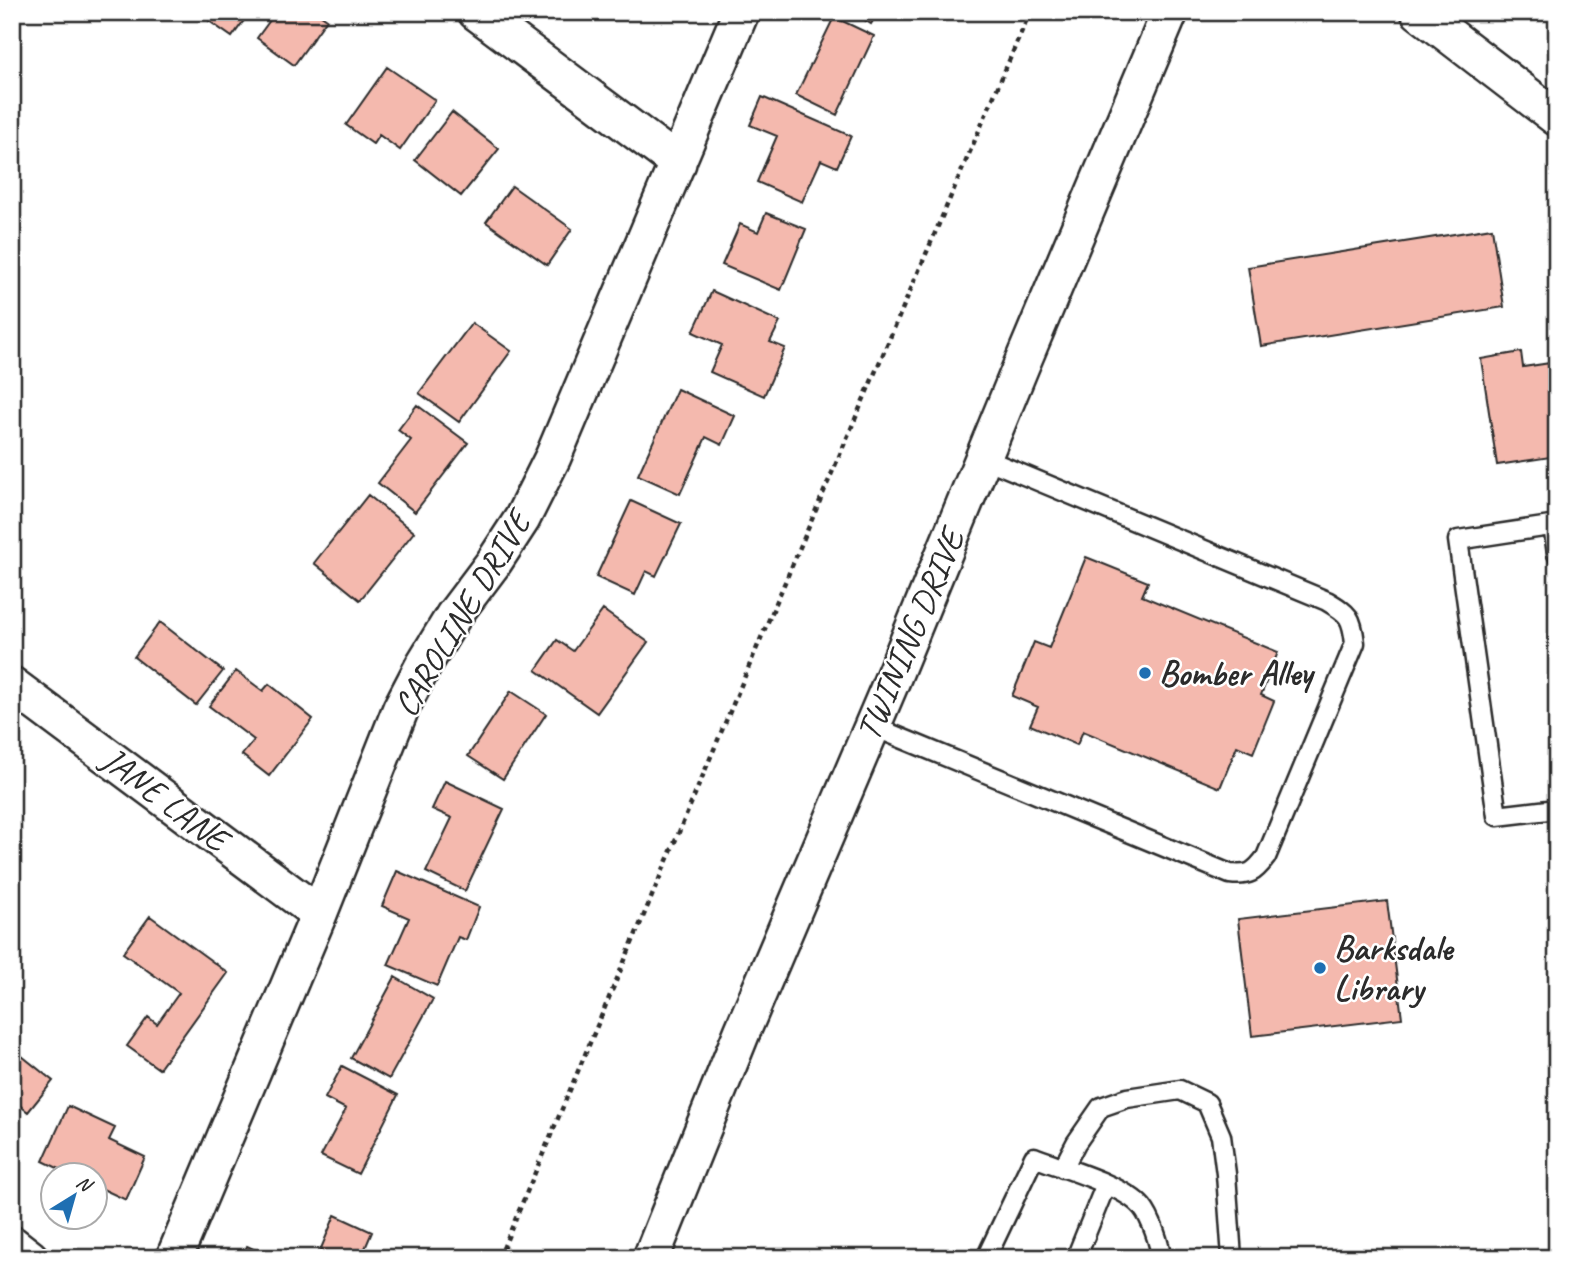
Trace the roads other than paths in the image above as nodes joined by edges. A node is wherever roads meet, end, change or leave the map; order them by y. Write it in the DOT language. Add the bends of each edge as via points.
graph roads {
  1 [pos="476,12"];
  2 [pos="741,12"];
  3 [pos="1170,12"];
  4 [pos="1419,12"];
  5 [pos="1557,118"];
  6 [pos="678,163"];
  7 [pos="983,458"];
  8 [pos="1555,525"];
  9 [pos="1557,554"];
  10 [pos="12,684"];
  11 [pos="872,726"];
  12 [pos="1557,809"];
  13 [pos="319,914"];
  14 [pos="1063,1168"];
  15 [pos="1106,1184"];
  16 [pos="12,1244"];
  17 [pos="1162,1257"];
  18 [pos="30,1258"];
  19 [pos="174,1258"];
  20 [pos="650,1258"];
  21 [pos="986,1258"];
  22 [pos="1076,1258"];
  23 [pos="1232,1258"];
  1 -- 6 [label="street"];
  2 -- 6 [label="street, CAROLINE DRIVE"];
  3 -- 7 [label="street, TWINING DRIVE"];
  4 -- 5 [label="street"];
  6 -- 13 [label="street, CAROLINE DRIVE" via="522,519 454,615 401,708"];
  7 -- 11 [label="street, TWINING DRIVE"];
  7 -- 11 [label="lane" via="1327,601 1344,611 1353,624 1355,643 1266,857 1247,875 1230,874"];
  8 -- 9 [label="lane"];
  8 -- 12 [label="lane" via="1458,540 1497,816"];
  10 -- 13 [label="street, JANE LANE"];
  11 -- 20 [label="street, TWINING DRIVE"];
  13 -- 19 [label="street, CAROLINE DRIVE"];
  14 -- 15 [label="lane"];
  14 -- 21 [label="lane" via="1034,1157"];
  14 -- 23 [label="lane" via="1101,1107 1180,1090 1207,1103 1221,1136"];
  15 -- 17 [label="lane" via="1142,1207"];
  15 -- 22 [label="lane"];
  16 -- 18 [label="street"];
}
